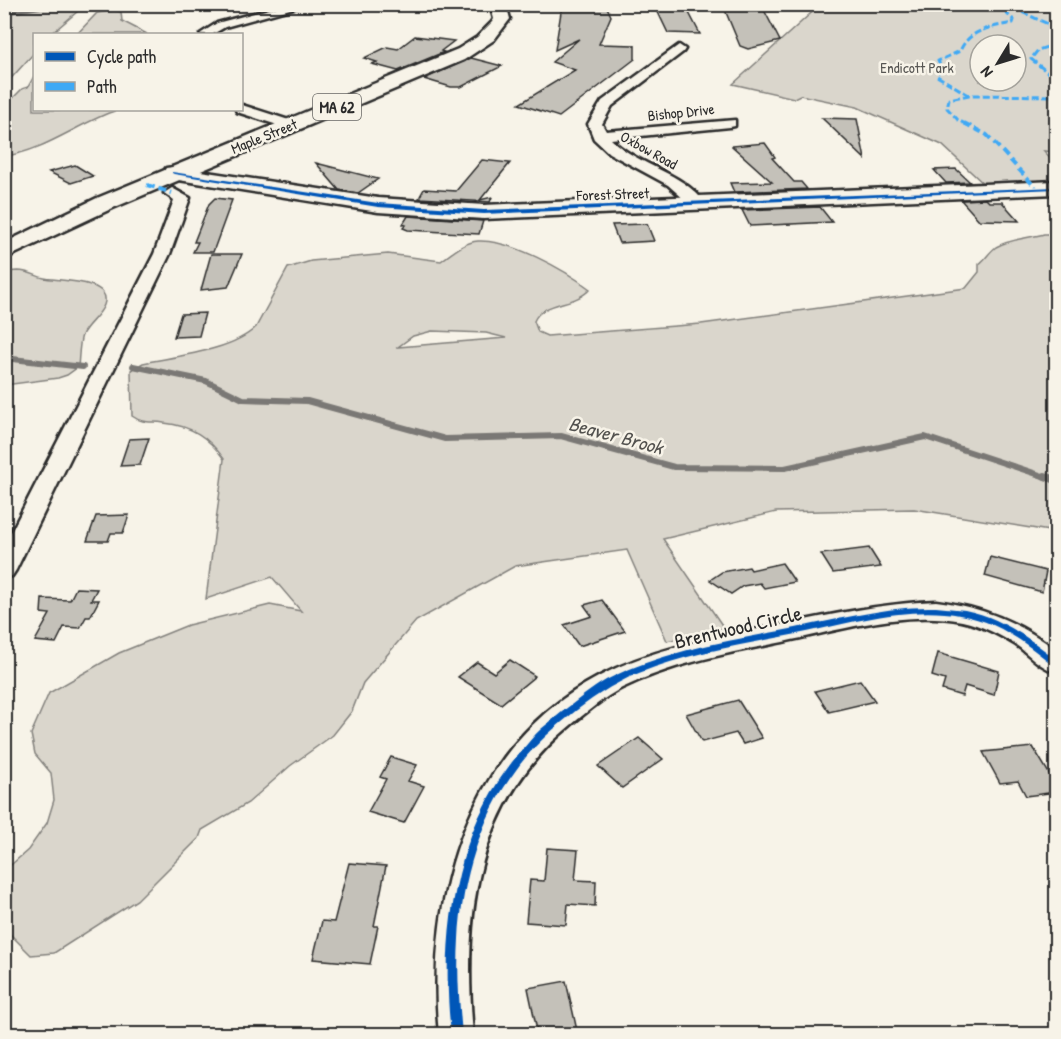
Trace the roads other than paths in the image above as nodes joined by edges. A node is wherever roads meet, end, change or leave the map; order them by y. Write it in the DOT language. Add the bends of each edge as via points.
graph roads {
  1 [pos="498,4"];
  2 [pos="297,5"];
  3 [pos="208,33"];
  4 [pos="679,49"];
  5 [pos="243,110"];
  6 [pos="730,123"];
  7 [pos="290,125"];
  8 [pos="599,136"];
  9 [pos="173,183"];
  10 [pos="1056,188"];
  11 [pos="698,204"];
  12 [pos="4,252"];
  13 [pos="4,570"];
  14 [pos="1056,663"];
  15 [pos="456,1035"];
  1 -- 7 [label="street, Maple Street / MA 62" via="502,19 476,47"];
  2 -- 3 [label="street" via="221,25"];
  4 -- 8 [label="street, Oxbow Road" via="607,104 595,124"];
  5 -- 7 [label="street"];
  6 -- 8 [label="street, Bishop Drive"];
  7 -- 9 [label="street, Maple Street / MA 62"];
  8 -- 11 [label="street, Oxbow Road" via="611,150 682,188"];
  9 -- 11 [label="street, Forest Street" via="466,212"];
  9 -- 12 [label="street, Maple Street / MA 62" via="105,203"];
  9 -- 13 [label="street" via="182,198 162,254"];
  10 -- 11 [label="street, Forest Street"];
  14 -- 15 [label="street, Brentwood Circle" via="1012,629 984,616 927,609 894,611 722,646 612,681 536,738 503,777 483,814 464,865 454,931"];
}
